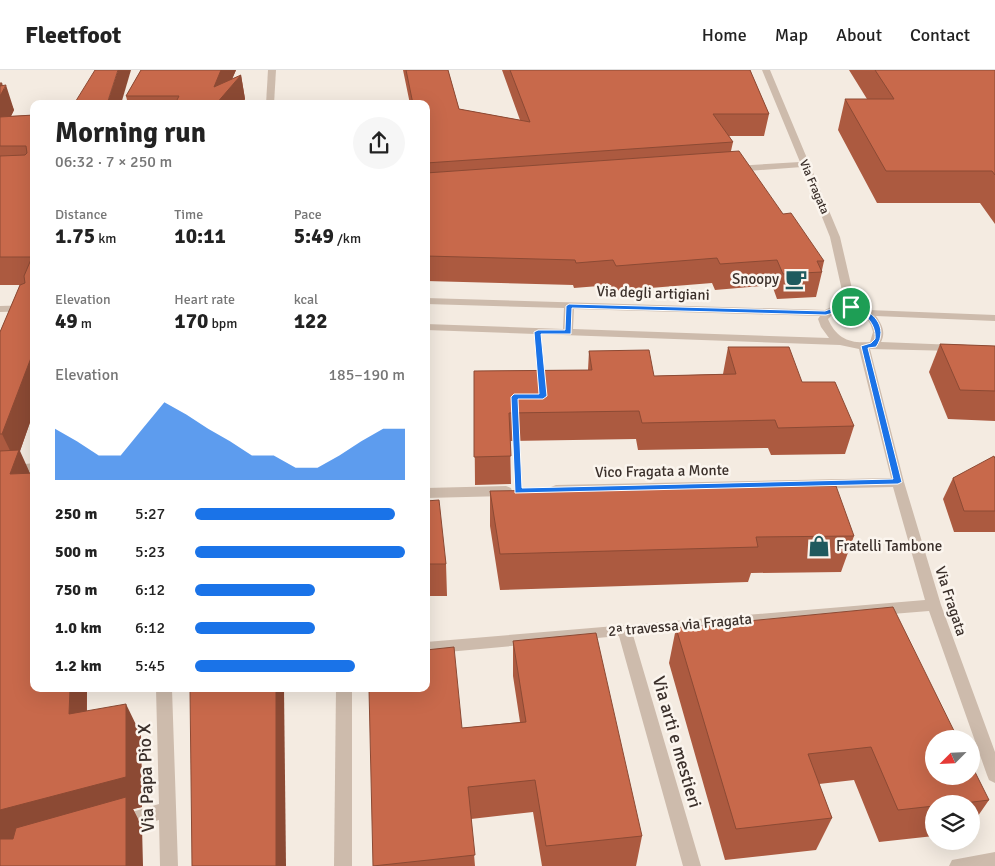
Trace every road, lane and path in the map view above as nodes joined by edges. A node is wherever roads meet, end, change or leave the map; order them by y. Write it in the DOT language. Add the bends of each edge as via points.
graph roads {
  1 [pos="272,70"];
  2 [pos="766,70"];
  3 [pos="270,100"];
  4 [pos="805,164"];
  5 [pos="725,170"];
  6 [pos="430,301"];
  7 [pos="569,306"];
  8 [pos="851,307"];
  9 [pos="30,308"];
  10 [pos="0,309"];
  11 [pos="826,313"];
  12 [pos="867,313"];
  13 [pos="995,318"];
  14 [pos="430,327"];
  15 [pos="538,332"];
  16 [pos="568,332"];
  17 [pos="839,342"];
  18 [pos="869,346"];
  19 [pos="967,348"];
  20 [pos="541,376"];
  21 [pos="516,434"];
  22 [pos="30,467"];
  23 [pos="0,471"];
  24 [pos="898,482"];
  25 [pos="538,490"];
  26 [pos="518,491"];
  27 [pos="430,493"];
  28 [pos="934,605"];
  29 [pos="624,630"];
  30 [pos="430,648"];
  31 [pos="164,692"];
  32 [pos="344,692"];
  33 [pos="995,772"];
  34 [pos="167,810"];
  35 [pos="101,828"];
  36 [pos="995,861"];
  37 [pos="169,866"];
  38 [pos="343,866"];
  39 [pos="692,866"];
  40 [pos="958,866"];
  1 -- 3 [label="street"];
  2 -- 4 [label="street, Via Fragata"];
  4 -- 5 [label="street"];
  4 -- 8 [label="street, Via Fragata" via="836,237"];
  6 -- 7 [label="street, Via degli artigiani"];
  7 -- 11 [label="street, Via degli artigiani"];
  7 -- 16 [label="street"];
  8 -- 11 [label="street"];
  8 -- 12 [label="street"];
  9 -- 10 [label="street"];
  11 -- 17 [label="street" via="825,326"];
  12 -- 13 [label="street"];
  12 -- 18 [label="street" via="879,334"];
  14 -- 15 [label="street"];
  15 -- 16 [label="street"];
  15 -- 20 [label="path"];
  16 -- 17 [label="street"];
  17 -- 18 [label="street"];
  18 -- 19 [label="street"];
  18 -- 24 [label="street, Via Fragata"];
  21 -- 26 [label="path"];
  22 -- 23 [label="street"];
  24 -- 25 [label="street, Vico Fragata a Monte"];
  24 -- 28 [label="street, Via Fragata"];
  26 -- 27 [label="street"];
  28 -- 29 [label="street, 2ª travessa via Fragata"];
  28 -- 33 [label="street, Via Fragata"];
  29 -- 30 [label="street, 2ª travessa via Fragata"];
  29 -- 39 [label="street, Via arti e mestieri"];
  31 -- 34 [label="street, Via Papa Pio X"];
  32 -- 38 [label="street"];
  34 -- 35 [label="street"];
  34 -- 37 [label="street, Via Papa Pio X"];
  36 -- 40 [label="street"];
}
